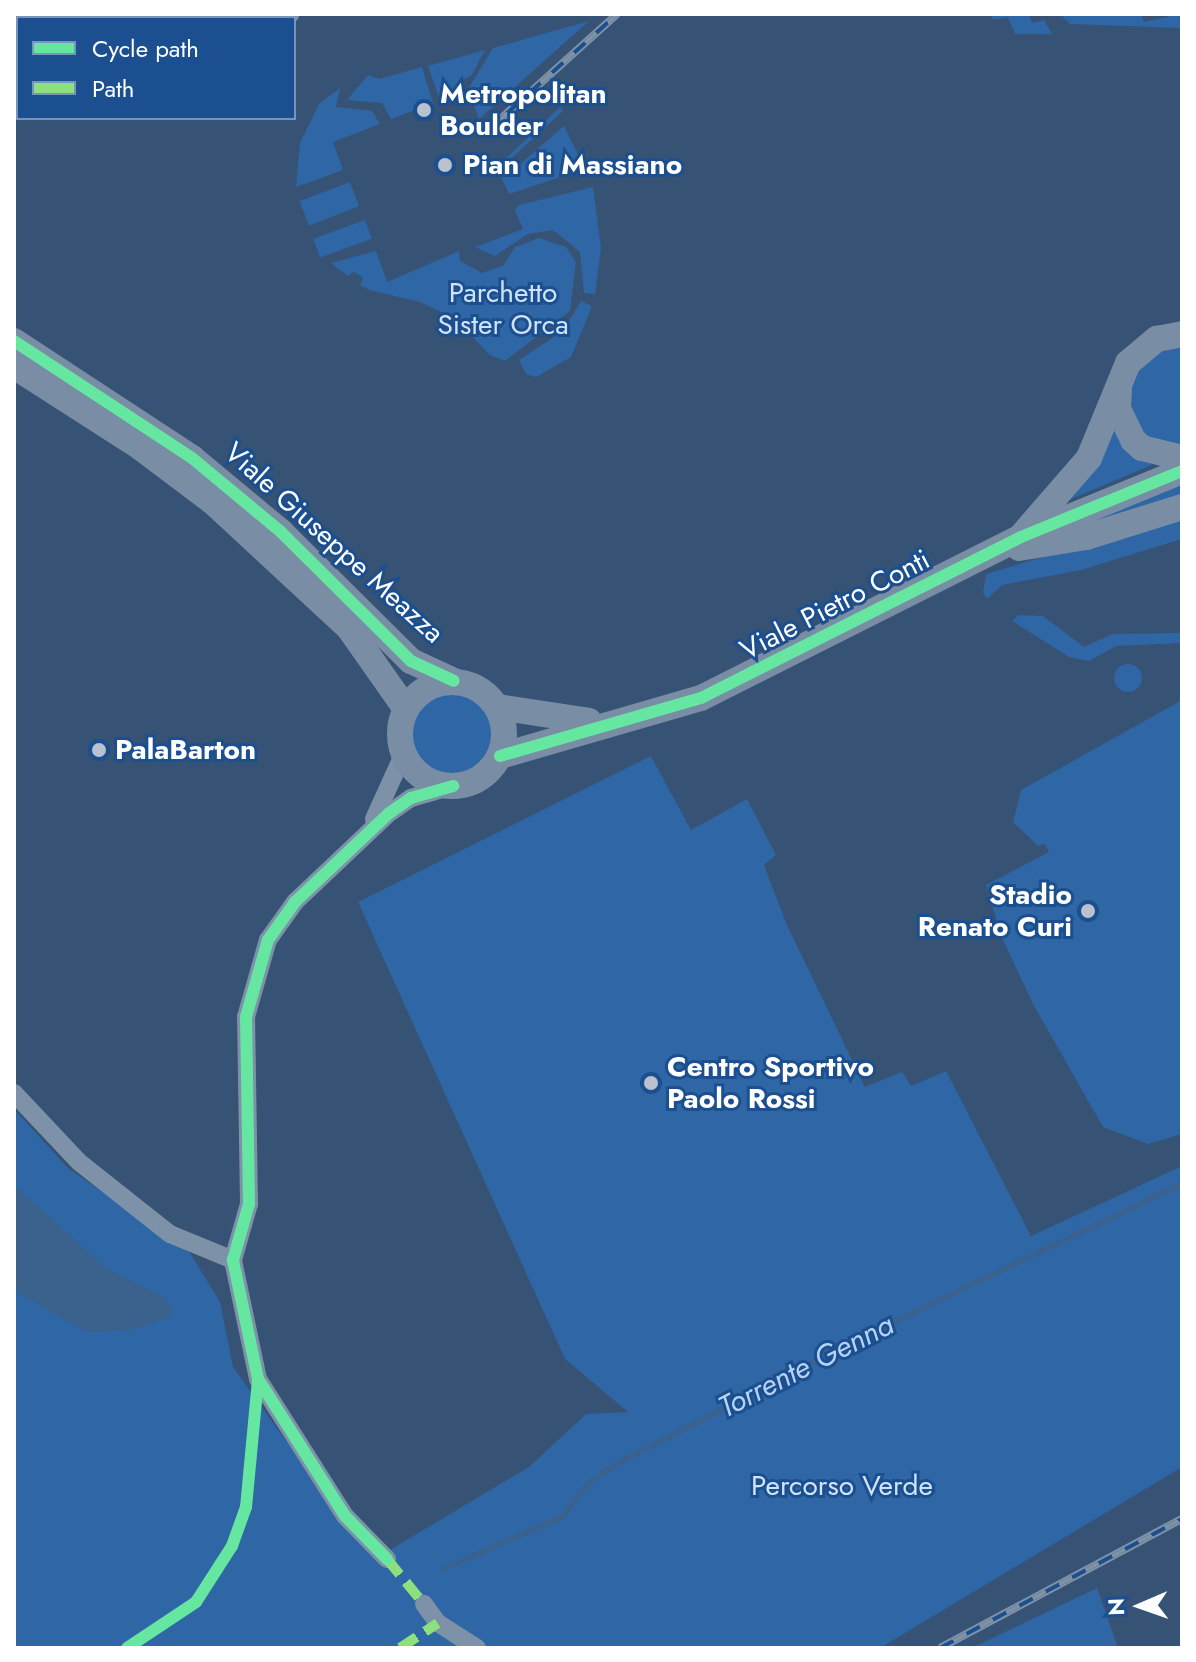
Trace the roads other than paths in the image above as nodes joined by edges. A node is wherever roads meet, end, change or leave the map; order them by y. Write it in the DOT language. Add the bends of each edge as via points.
graph roads {
  1 [pos="1182,334"];
  2 [pos="14,341"];
  3 [pos="14,366"];
  4 [pos="1120,377"];
  5 [pos="1182,458"];
  6 [pos="1182,471"];
  7 [pos="1182,507"];
  8 [pos="1021,537"];
  9 [pos="992,552"];
  10 [pos="454,681"];
  11 [pos="498,707"];
  12 [pos="406,709"];
  13 [pos="616,723"];
  14 [pos="404,753"];
  15 [pos="500,756"];
  16 [pos="453,786"];
  17 [pos="366,831"];
  18 [pos="14,1093"];
  19 [pos="233,1260"];
  20 [pos="387,1559"];
  21 [pos="424,1604"];
  22 [pos="477,1648"];
  1 -- 4 [label="street" via="1141,349"];
  2 -- 10 [label="street, Viale Giuseppe Meazza" via="192,458 281,532 411,661"];
  3 -- 12 [label="street, Viale Giuseppe Meazza" via="140,447 213,502 349,628"];
  4 -- 5 [label="street" via="1118,409 1133,440 1142,448"];
  4 -- 8 [label="street" via="1089,458"];
  6 -- 8 [label="street, Viale Pietro Conti"];
  7 -- 9 [label="street" via="1086,537"];
  8 -- 9 [label="street, Viale Pietro Conti"];
  9 -- 13 [label="street, Viale Pietro Conti" via="701,698"];
  10 -- 11 [label="street, Viale Pietro Conti" via="471,685"];
  10 -- 12 [label="street" via="426,688"];
  11 -- 13 [label="street, Viale Pietro Conti"];
  11 -- 15 [label="street" via="504,739"];
  12 -- 14 [label="street, Viale Pietro Conti" via="401,723"];
  13 -- 15 [label="street, Viale Pietro Conti"];
  14 -- 16 [label="street" via="423,777"];
  14 -- 17 [label="street, Viale Pietro Conti" via="388,797"];
  15 -- 16 [label="street, Viale Pietro Conti" via="481,778"];
  16 -- 17 [label="street, Viale Pietro Conti" via="411,798"];
  17 -- 19 [label="street, Viale Pietro Conti" via="295,902 268,940 257,973 246,1017 249,1204"];
  18 -- 19 [label="street" via="79,1162 170,1234"];
  19 -- 20 [label="street, Viale Pietro Conti" via="258,1379 345,1516"];
  21 -- 22 [label="street" via="453,1635"];
}
